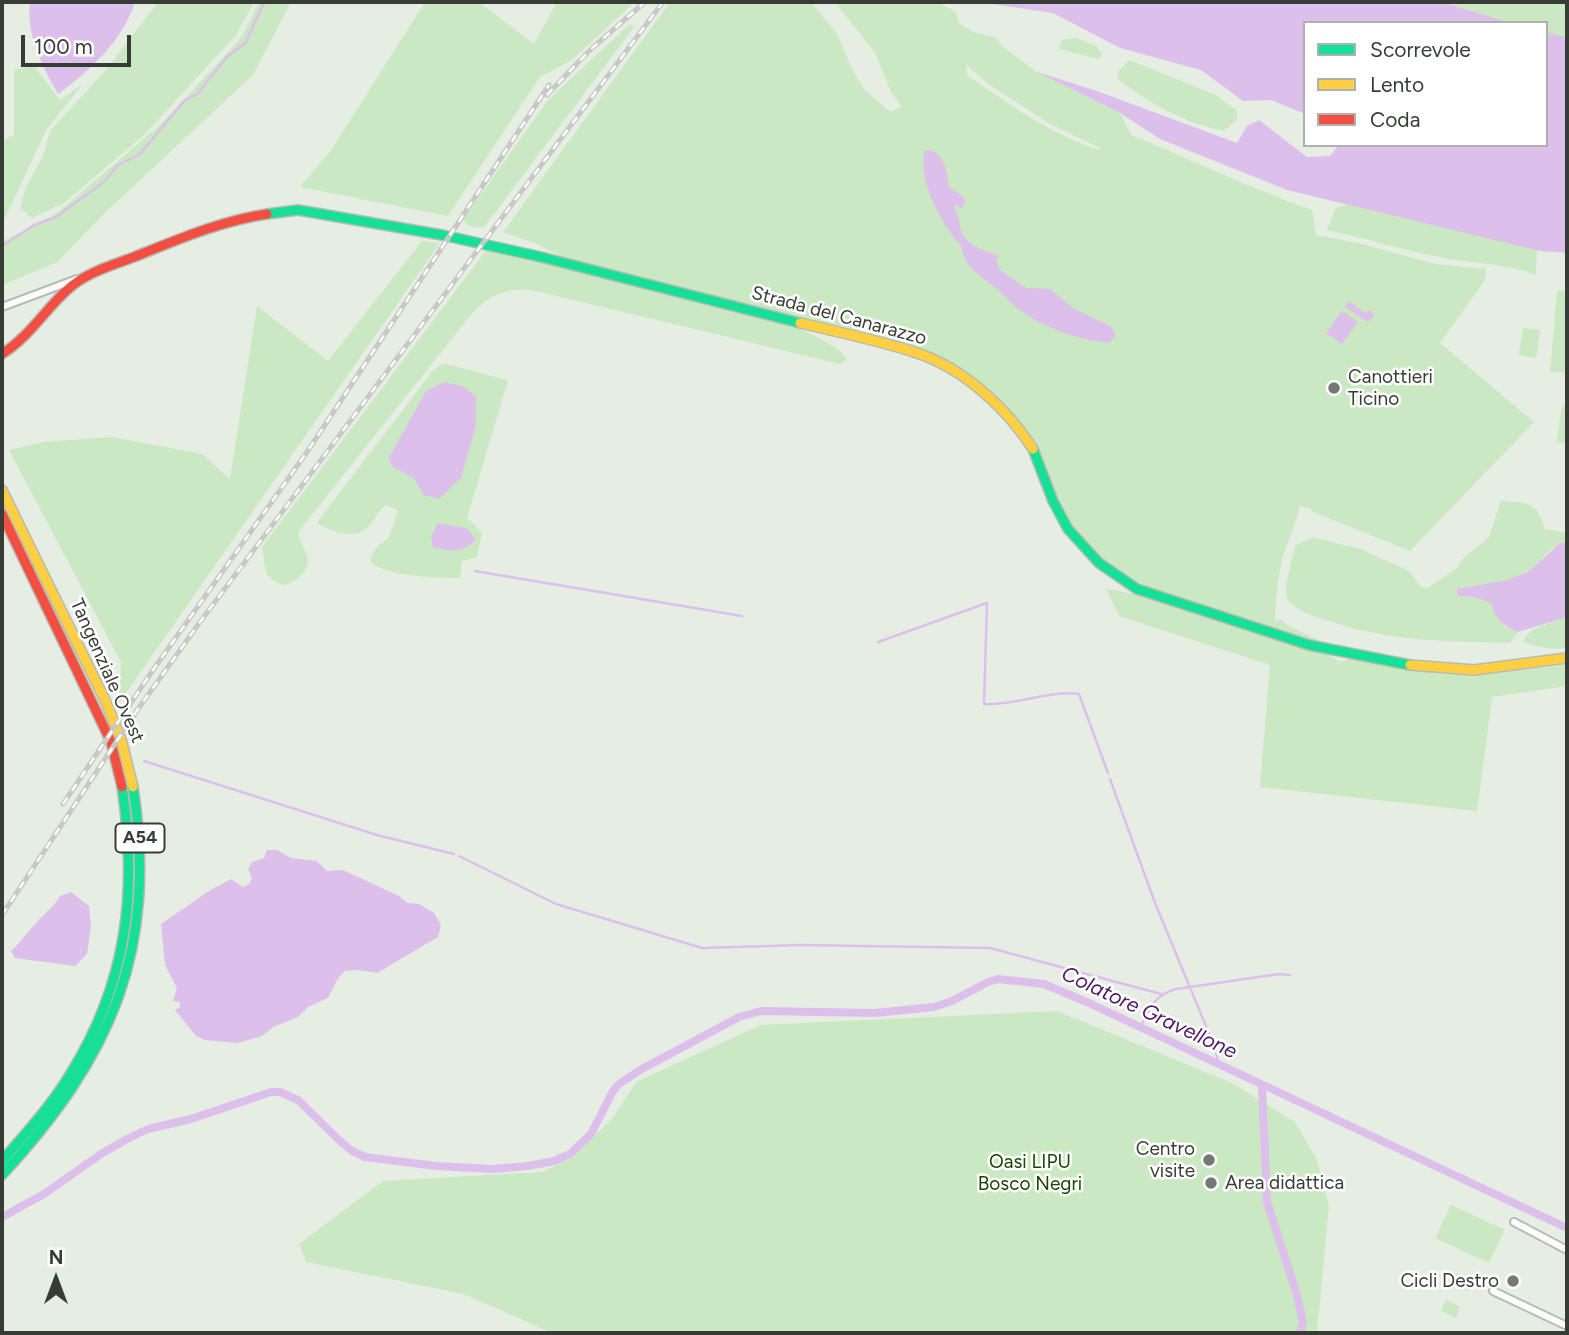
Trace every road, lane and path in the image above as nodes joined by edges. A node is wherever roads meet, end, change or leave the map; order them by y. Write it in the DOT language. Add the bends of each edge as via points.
graph roads {
  1 [pos="85,276"];
  2 [pos="46,290"];
  3 [pos="59,300"];
  4 [pos="2,307"];
  5 [pos="2,354"];
  6 [pos="2,490"];
  7 [pos="2,514"];
  8 [pos="1567,658"];
  9 [pos="2,1161"];
  10 [pos="2,1175"];
  11 [pos="1514,1222"];
  12 [pos="1567,1250"];
  13 [pos="1493,1291"];
  14 [pos="1567,1326"];
  1 -- 2 [label="street"];
  1 -- 3 [label="main road"];
  1 -- 8 [label="main road, Strada del Canarazzo" via="242,218 298,210 489,245 907,349 964,377 1023,433 1070,532 1095,561 1138,589 1309,645 1410,665 1474,670"];
  2 -- 3 [label="street"];
  2 -- 4 [label="street"];
  3 -- 5 [label="main road" via="18,344"];
  6 -- 10 [label="main road, Tangenziale Ovest / A54" via="120,737 139,819 142,873 129,961 99,1045 63,1102"];
  7 -- 9 [label="main road, Tangenziale Ovest / A54" via="111,742 128,817 131,868 127,928 103,1014 57,1096"];
  11 -- 12 [label="street"];
  13 -- 14 [label="street"];
}
